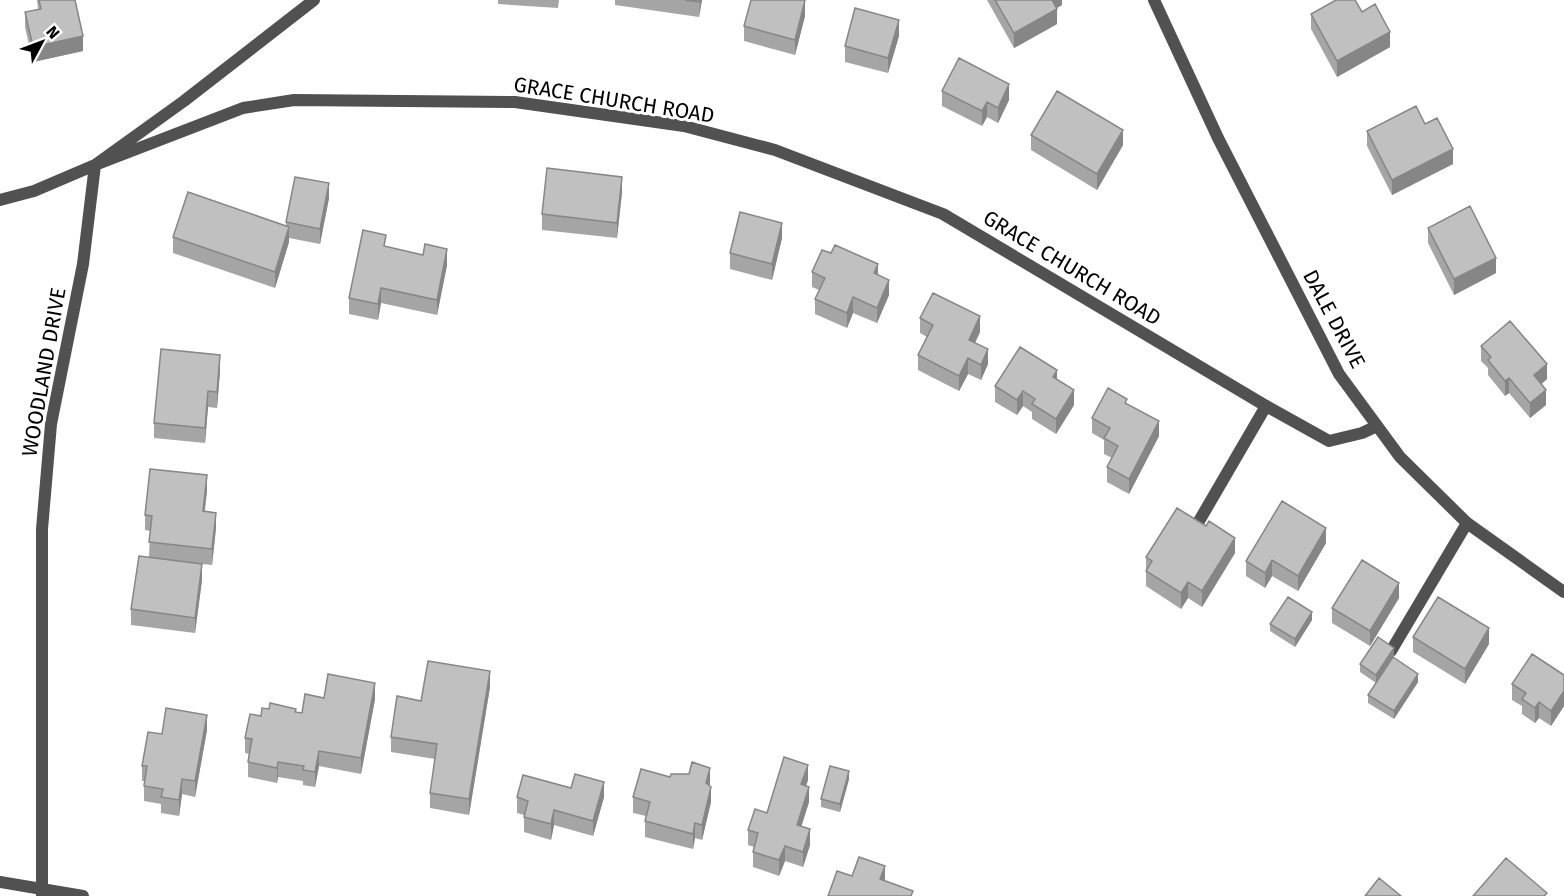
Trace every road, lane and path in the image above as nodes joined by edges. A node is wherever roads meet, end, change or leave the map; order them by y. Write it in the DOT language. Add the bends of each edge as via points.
graph roads {
  1 [pos="314,0"];
  2 [pos="1154,0"];
  3 [pos="95,165"];
  4 [pos="0,200"];
  5 [pos="1266,406"];
  6 [pos="1377,426"];
  7 [pos="1467,524"];
  8 [pos="1195,528"];
  9 [pos="1564,592"];
  10 [pos="1391,651"];
  11 [pos="0,882"];
  12 [pos="42,893"];
  13 [pos="82,896"];
  1 -- 3 [label="street"];
  2 -- 6 [label="street, DALE DRIVE" via="1218,138 1339,374"];
  3 -- 4 [label="street, GRACE CHURCH ROAD" via="34,191"];
  3 -- 5 [label="street, GRACE CHURCH ROAD" via="243,108 294,100 515,102 684,126 775,150 943,214"];
  3 -- 12 [label="street, WOODLAND DRIVE" via="83,264 51,424 42,529"];
  5 -- 6 [label="street, GRACE CHURCH ROAD" via="1329,441"];
  5 -- 8 [label="street"];
  6 -- 7 [label="street, DALE DRIVE" via="1400,457"];
  7 -- 9 [label="street, DALE DRIVE"];
  7 -- 10 [label="street"];
  11 -- 12 [label="street"];
  12 -- 13 [label="street"];
}
